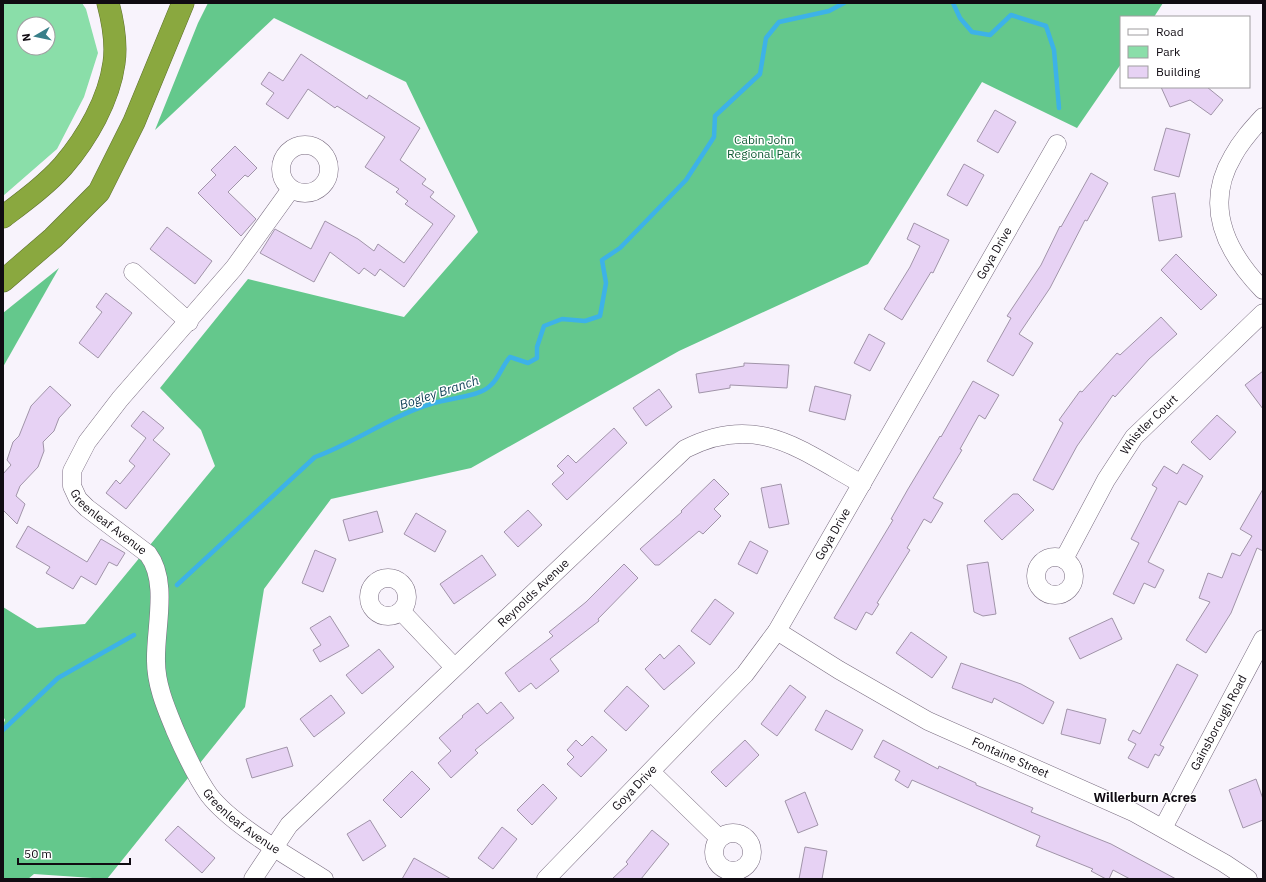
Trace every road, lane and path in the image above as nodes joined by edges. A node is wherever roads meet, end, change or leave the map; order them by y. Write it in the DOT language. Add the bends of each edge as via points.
graph roads {
  1 [pos="108,3"];
  2 [pos="183,3"];
  3 [pos="1263,117"];
  4 [pos="1057,144"];
  5 [pos="291,189"];
  6 [pos="3,217"];
  7 [pos="133,272"];
  8 [pos="3,281"];
  9 [pos="1263,290"];
  10 [pos="1263,313"];
  11 [pos="189,322"];
  12 [pos="862,484"];
  13 [pos="1064,559"];
  14 [pos="401,611"];
  15 [pos="777,630"];
  16 [pos="1263,640"];
  17 [pos="454,667"];
  18 [pos="651,772"];
  19 [pos="1163,828"];
  20 [pos="719,838"];
  21 [pos="275,848"];
  22 [pos="254,879"];
  23 [pos="324,879"];
  24 [pos="546,879"];
  25 [pos="1248,879"];
  1 -- 6 [label="highway" via="114,29 114,63 106,95 88,131 63,165 39,189"];
  2 -- 8 [label="highway" via="134,122 99,192 53,238"];
  3 -- 9 [label="street" via="1233,156 1224,176 1219,205 1228,243 1247,273"];
  4 -- 12 [label="street, Goya Drive"];
  5 -- 11 [label="street, Greenleaf Avenue" via="234,268"];
  7 -- 11 [label="street"];
  10 -- 13 [label="street, Whistler Court" via="1134,437 1106,480"];
  11 -- 21 [label="street, Greenleaf Avenue" via="120,399 86,442 72,471 72,486 78,499 87,508 148,554 153,561 159,581 156,674 165,706 187,756 210,795 235,820"];
  12 -- 15 [label="street, Goya Drive"];
  12 -- 17 [label="street, Reynolds Avenue" via="794,447 759,434 733,433 699,442 672,459"];
  14 -- 17 [label="street"];
  15 -- 18 [label="street, Goya Drive" via="745,674"];
  15 -- 19 [label="street, Fontaine Street" via="839,670 928,721 1133,812"];
  16 -- 19 [label="street, Gainsborough Road"];
  17 -- 21 [label="street, Reynolds Avenue" via="288,825"];
  18 -- 20 [label="street"];
  18 -- 24 [label="street, Goya Drive"];
  19 -- 25 [label="street, Fontaine Street"];
  21 -- 22 [label="street, Reynolds Avenue"];
  21 -- 23 [label="street, Greenleaf Avenue"];
}
